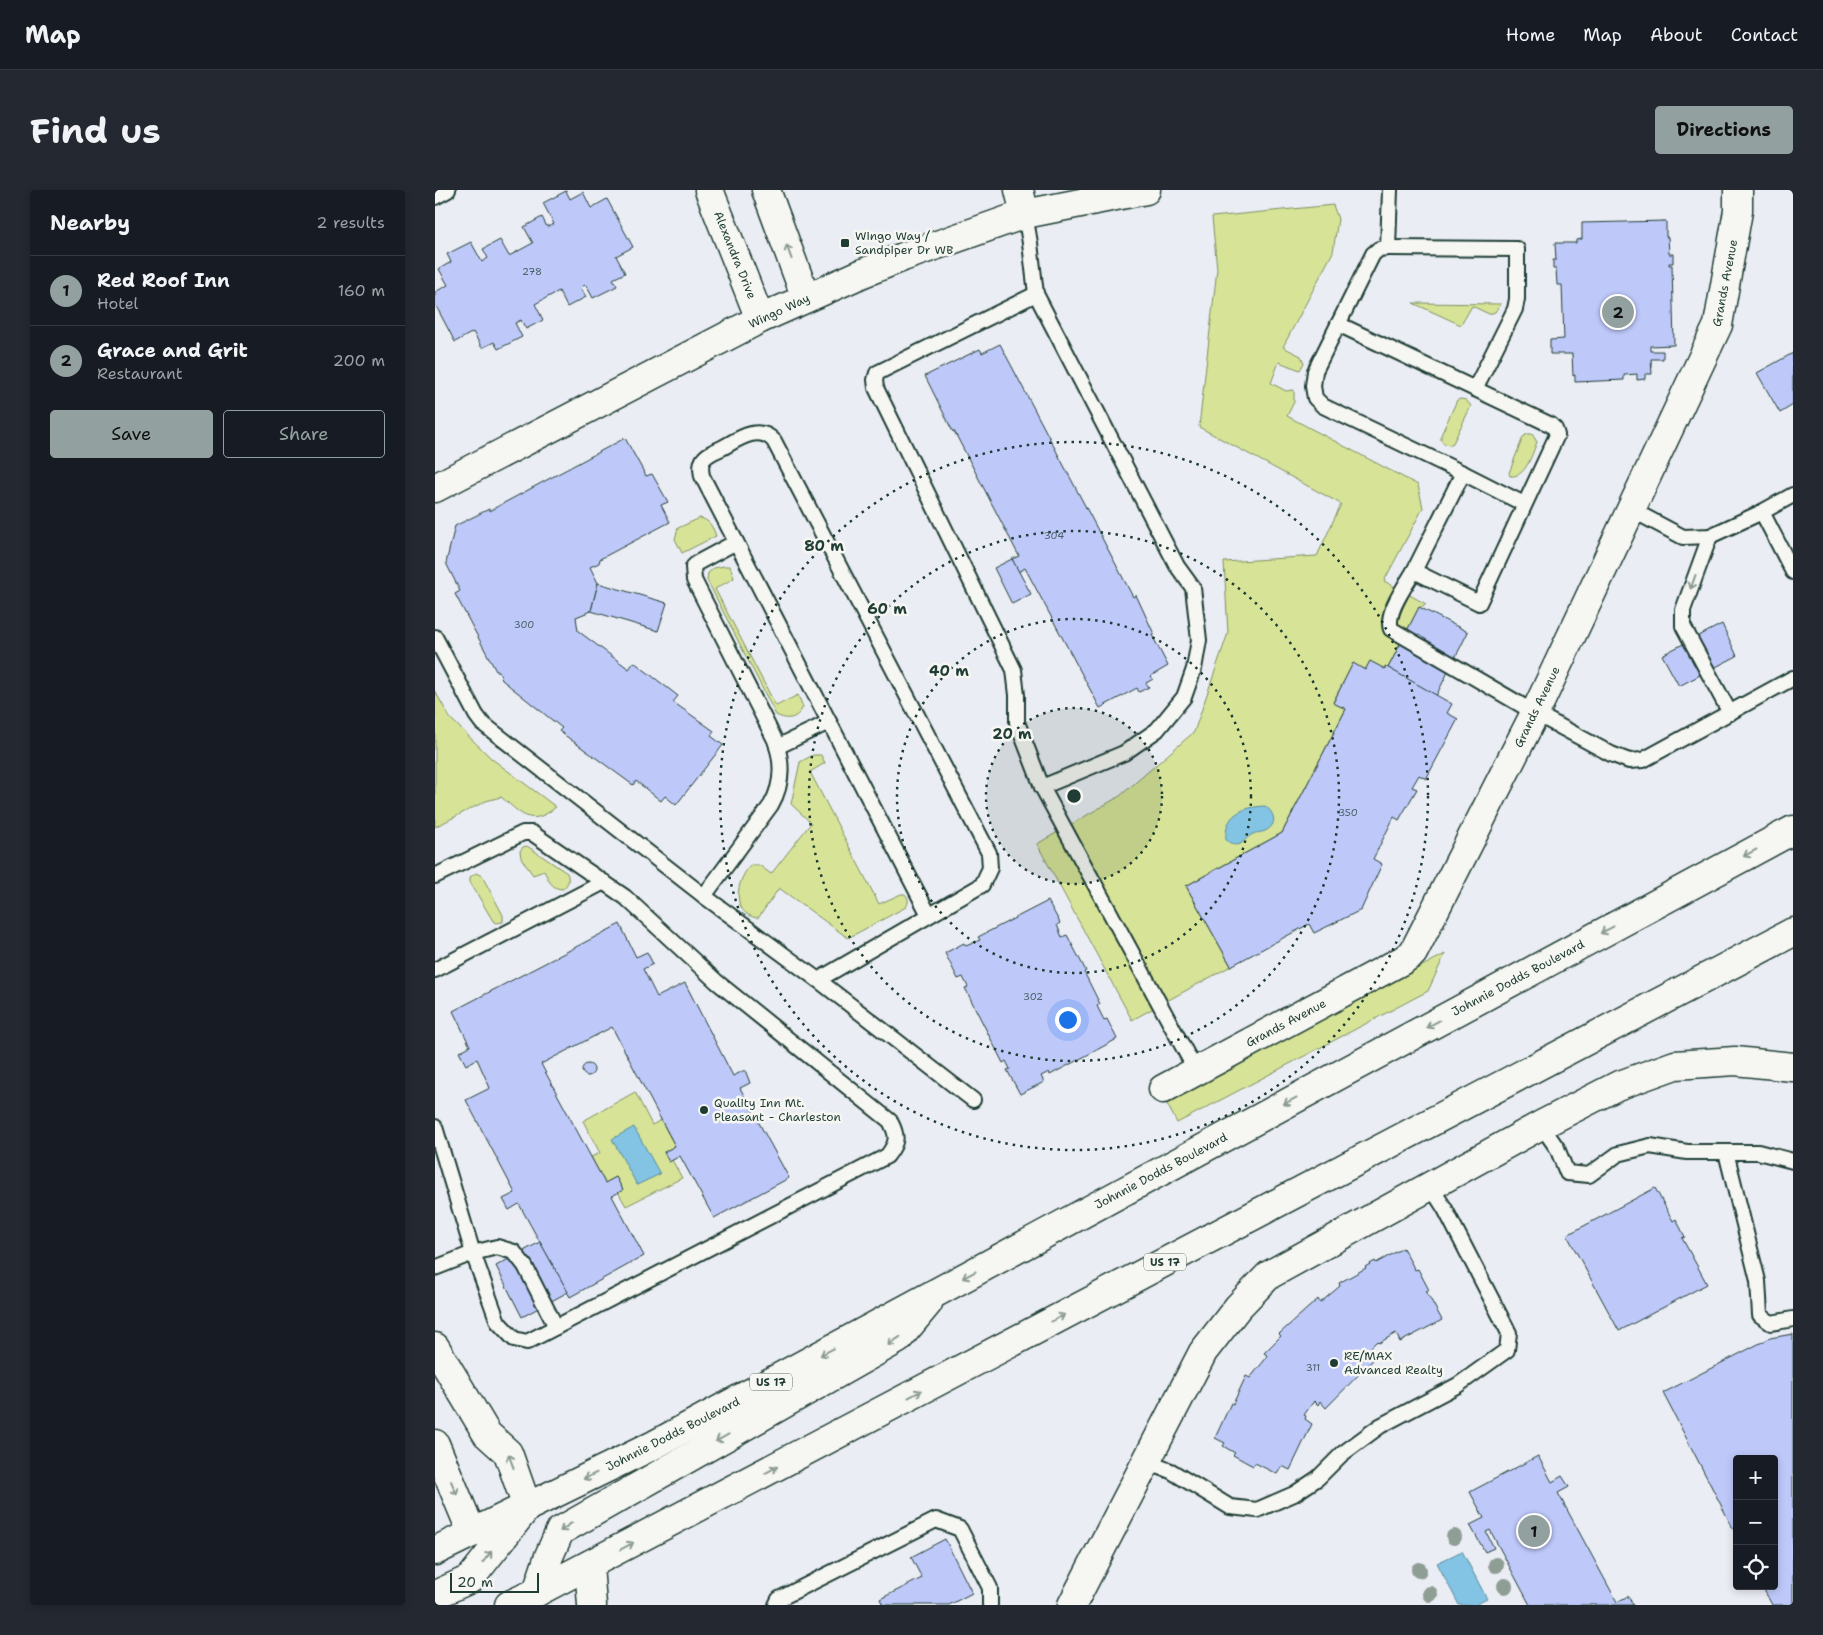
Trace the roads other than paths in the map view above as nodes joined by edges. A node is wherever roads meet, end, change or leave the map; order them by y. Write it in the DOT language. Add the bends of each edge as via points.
graph roads {
  1 [pos="448,190"];
  2 [pos="709,190"];
  3 [pos="766,190"];
  4 [pos="1146,190"];
  5 [pos="1390,190"];
  6 [pos="1738,190"];
  7 [pos="435,197"];
  8 [pos="1022,202"];
  9 [pos="1388,248"];
  10 [pos="1036,294"];
  11 [pos="805,298"];
  12 [pos="760,319"];
  13 [pos="1338,324"];
  14 [pos="1475,389"];
  15 [pos="1463,473"];
  16 [pos="435,488"];
  17 [pos="1793,495"];
  18 [pos="1524,504"];
  19 [pos="1632,510"];
  20 [pos="1762,512"];
  21 [pos="1710,536"];
  22 [pos="735,542"];
  23 [pos="1414,571"];
  24 [pos="1793,572"];
  25 [pos="435,637"];
  26 [pos="1793,678"];
  27 [pos="1535,713"];
  28 [pos="1730,713"];
  29 [pos="829,722"];
  30 [pos="777,747"];
  31 [pos="1042,788"];
  32 [pos="1793,830"];
  33 [pos="435,876"];
  34 [pos="604,882"];
  35 [pos="705,896"];
  36 [pos="929,915"];
  37 [pos="1793,932"];
  38 [pos="435,970"];
  39 [pos="818,980"];
  40 [pos="1793,1067"];
  41 [pos="1196,1071"];
  42 [pos="1163,1089"];
  43 [pos="973,1100"];
  44 [pos="1541,1126"];
  45 [pos="435,1127"];
  46 [pos="1726,1152"];
  47 [pos="1793,1162"];
  48 [pos="1431,1187"];
  49 [pos="473,1253"];
  50 [pos="435,1268"];
  51 [pos="938,1292"];
  52 [pos="1793,1319"];
  53 [pos="556,1327"];
  54 [pos="435,1346"];
  55 [pos="435,1444"];
  56 [pos="1146,1462"];
  57 [pos="527,1507"];
  58 [pos="473,1533"];
  59 [pos="435,1551"];
  60 [pos="589,1565"];
  61 [pos="435,1595"];
  62 [pos="540,1598"];
  63 [pos="509,1605"];
  64 [pos="592,1605"];
  65 [pos="776,1605"];
  66 [pos="990,1605"];
  67 [pos="1072,1605"];
  1 -- 7 [label="lane"];
  2 -- 12 [label="main road, Alexandra Drive"];
  11 -- 3 [label="main road, one-way"];
  4 -- 8 [label="main road, Wingo Way"];
  5 -- 9 [label="lane"];
  6 -- 19 [label="main road, Grands Avenue" via="1738,211 1718,325"];
  8 -- 10 [label="lane" via="1031,243"];
  8 -- 11 [label="main road, Wingo Way"];
  9 -- 13 [label="lane" via="1373,254"];
  9 -- 14 [label="lane" via="1517,249 1515,309"];
  10 -- 31 [label="lane" via="1177,566 1193,588 1199,640 1194,669 1184,697 1157,730 1124,753"];
  10 -- 31 [label="lane" via="877,374 875,388 1014,670 1017,722"];
  11 -- 12 [label="main road, Wingo Way"];
  12 -- 16 [label="main road, Wingo Way"];
  13 -- 14 [label="lane"];
  13 -- 15 [label="lane" via="1315,370 1315,398 1323,406"];
  14 -- 18 [label="lane" via="1555,429 1557,435"];
  15 -- 18 [label="lane"];
  15 -- 23 [label="lane"];
  17 -- 20 [label="lane"];
  18 -- 23 [label="lane" via="1479,603"];
  19 -- 21 [label="lane" via="1683,537"];
  19 -- 27 [label="main road, Grands Avenue"];
  20 -- 21 [label="lane"];
  20 -- 24 [label="lane"];
  21 -- 28 [label="lane, one-way" via="1683,610 1683,626"];
  22 -- 29 [label="lane"];
  22 -- 30 [label="lane" via="697,563 693,567 694,580"];
  22 -- 36 [label="lane" via="701,476 701,466 707,455 748,434 763,434 775,441 989,853 990,868 982,885"];
  23 -- 27 [label="lane" via="1390,615 1391,628"];
  25 -- 35 [label="lane" via="482,723"];
  26 -- 28 [label="lane"];
  27 -- 28 [label="lane" via="1629,761 1643,760"];
  27 -- 41 [label="main road, Grands Avenue" via="1413,953"];
  29 -- 30 [label="lane"];
  29 -- 36 [label="lane"];
  30 -- 35 [label="lane" via="781,779 775,797"];
  31 -- 41 [label="lane"];
  32 -- 51 [label="main road, Johnnie Dodds Boulevard / US 17, one-way"];
  33 -- 34 [label="lane" via="523,833 532,833"];
  34 -- 38 [label="lane"];
  34 -- 53 [label="lane" via="625,897 717,982 891,1120 896,1145 887,1156"];
  35 -- 39 [label="lane"];
  36 -- 39 [label="lane"];
  60 -- 37 [label="main road, US 17, one-way"];
  39 -- 43 [label="lane"];
  40 -- 44 [label="main road" via="1735,1061 1675,1065 1617,1086"];
  41 -- 42 [label="main road, Grands Avenue"];
  44 -- 46 [label="lane" via="1557,1148 1567,1173 1589,1175 1618,1154 1650,1146 1687,1152"];
  44 -- 48 [label="main road"];
  45 -- 49 [label="lane"];
  46 -- 47 [label="lane" via="1758,1152"];
  46 -- 52 [label="lane" via="1758,1281 1760,1315 1771,1323"];
  48 -- 56 [label="main road" via="1269,1274 1203,1352"];
  48 -- 56 [label="lane" via="1509,1333 1507,1350 1458,1385 1380,1426 1294,1494 1257,1510 1230,1507 1171,1471"];
  49 -- 50 [label="lane"];
  49 -- 53 [label="lane" via="497,1247 514,1252 525,1266"];
  49 -- 53 [label="lane" via="498,1322 514,1339 527,1342"];
  51 -- 57 [label="main road, Johnnie Dodds Boulevard / US 17, one-way" via="654,1445"];
  51 -- 62 [label="main road, one-way" via="898,1339 560,1531 549,1556"];
  57 -- 54 [label="main road, one-way" via="508,1453 487,1434"];
  55 -- 58 [label="main road, one-way"];
  56 -- 67 [label="main road"];
  57 -- 58 [label="main road, US 17"];
  61 -- 57 [label="main road, one-way" via="470,1579"];
  58 -- 59 [label="main road, US 17"];
  60 -- 62 [label="main road, US 17"];
  60 -- 64 [label="main road"];
  62 -- 63 [label="main road, US 17"];
  65 -- 66 [label="lane" via="779,1599 936,1520 960,1529 990,1588"];
}
